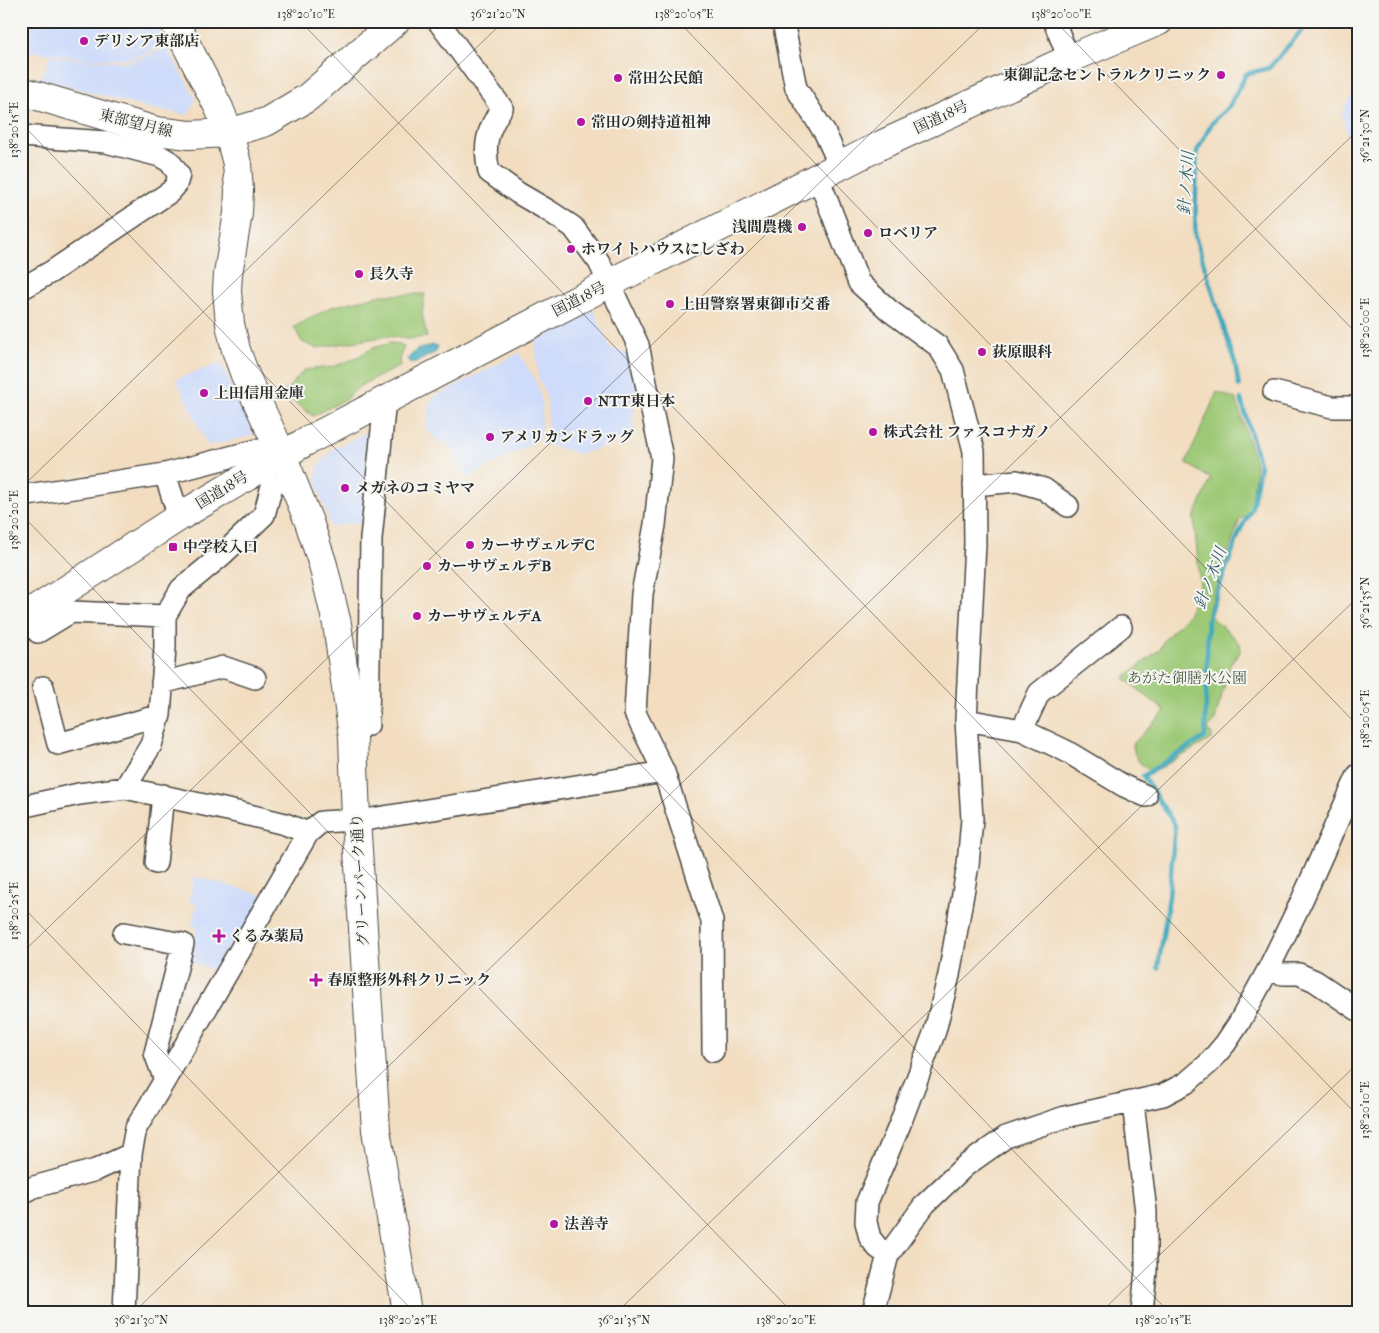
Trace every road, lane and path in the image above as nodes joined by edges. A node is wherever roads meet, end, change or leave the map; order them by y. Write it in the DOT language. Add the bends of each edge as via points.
graph roads {
  1 [pos="174,21"];
  2 [pos="396,21"];
  3 [pos="438,21"];
  4 [pos="782,21"];
  5 [pos="1054,21"];
  6 [pos="1159,21"];
  7 [pos="1069,59"];
  8 [pos="21,91"];
  9 [pos="229,133"];
  10 [pos="21,136"];
  11 [pos="829,171"];
  12 [pos="608,284"];
  13 [pos="21,289"];
  14 [pos="1274,392"];
  15 [pos="385,400"];
  16 [pos="1358,407"];
  17 [pos="269,453"];
  18 [pos="165,474"];
  19 [pos="974,485"];
  20 [pos="272,486"];
  21 [pos="21,496"];
  22 [pos="1068,506"];
  23 [pos="179,516"];
  24 [pos="165,616"];
  25 [pos="30,625"];
  26 [pos="1121,627"];
  27 [pos="356,657"];
  28 [pos="255,678"];
  29 [pos="162,684"];
  30 [pos="43,687"];
  31 [pos="160,715"];
  32 [pos="966,720"];
  33 [pos="1022,730"];
  34 [pos="664,772"];
  35 [pos="1358,776"];
  36 [pos="125,788"];
  37 [pos="163,796"];
  38 [pos="1146,796"];
  39 [pos="21,807"];
  40 [pos="356,818"];
  41 [pos="308,833"];
  42 [pos="156,863"];
  43 [pos="124,933"];
  44 [pos="1268,970"];
  45 [pos="1358,1010"];
  46 [pos="713,1051"];
  47 [pos="165,1080"];
  48 [pos="1133,1103"];
  49 [pos="131,1154"];
  50 [pos="21,1194"];
  51 [pos="888,1255"];
  52 [pos="124,1312"];
  53 [pos="407,1312"];
  54 [pos="873,1312"];
  55 [pos="1142,1312"];
  1 -- 9 [label="main road, グリーンパーク通り"];
  2 -- 9 [label="main road, 東部望月線" via="307,98 266,122"];
  3 -- 12 [label="street" via="502,108 488,133 485,157 489,172 573,227 599,262"];
  4 -- 11 [label="street" via="796,88 825,134"];
  5 -- 7 [label="street"];
  6 -- 7 [label="main road, 国道18号"];
  7 -- 11 [label="main road, 国道18号"];
  8 -- 9 [label="main road, 東部望月線" via="156,131"];
  9 -- 17 [label="main road, グリーンパーク通り" via="238,164 239,190 228,274 230,324"];
  10 -- 13 [label="street" via="106,142 160,156 170,162 179,175 170,192 52,272"];
  11 -- 12 [label="main road, 国道18号"];
  11 -- 19 [label="street" via="859,283 890,312 938,346 953,370 974,452"];
  12 -- 15 [label="main road, 国道18号"];
  12 -- 34 [label="street" via="638,345 662,458 655,525 642,594 635,713"];
  14 -- 16 [label="street" via="1332,407"];
  15 -- 17 [label="main road, 国道18号"];
  15 -- 27 [label="street"];
  17 -- 18 [label="street"];
  17 -- 23 [label="main road, 国道18号"];
  17 -- 27 [label="main road, グリーンパーク通り" via="309,522"];
  18 -- 21 [label="street"];
  18 -- 23 [label="street"];
  19 -- 22 [label="street" via="1017,481 1044,489"];
  19 -- 32 [label="street" via="975,544"];
  20 -- 24 [label="street" via="264,515 181,589"];
  23 -- 25 [label="main road, 国道18号"];
  24 -- 25 [label="street" via="71,612"];
  24 -- 29 [label="street"];
  26 -- 33 [label="street" via="1039,694"];
  27 -- 40 [label="main road, グリーンパーク通り" via="351,725"];
  28 -- 29 [label="street" via="223,667"];
  29 -- 31 [label="street"];
  30 -- 31 [label="street" via="58,744"];
  31 -- 36 [label="street" via="152,745"];
  32 -- 33 [label="street"];
  32 -- 51 [label="street" via="972,819 968,865 948,975 935,1032 867,1202 866,1222 870,1238"];
  33 -- 38 [label="street"];
  34 -- 40 [label="street" via="371,819"];
  34 -- 46 [label="street" via="712,921"];
  35 -- 44 [label="street"];
  36 -- 37 [label="street"];
  36 -- 39 [label="street"];
  37 -- 41 [label="street"];
  37 -- 42 [label="street"];
  40 -- 41 [label="street" via="321,822"];
  40 -- 53 [label="main road, グリーンパーク通り" via="376,1130"];
  41 -- 47 [label="street"];
  43 -- 47 [label="street" via="182,944 155,1053"];
  44 -- 45 [label="street" via="1299,974 1315,981"];
  44 -- 48 [label="street" via="1239,1023 1208,1064 1186,1083 1163,1095"];
  47 -- 49 [label="street" via="136,1128"];
  48 -- 51 [label="street" via="1065,1117 1006,1137 965,1166 925,1204"];
  48 -- 55 [label="street" via="1146,1212"];
  49 -- 50 [label="street" via="96,1170 34,1187"];
  49 -- 52 [label="street"];
  51 -- 54 [label="street"];
}
